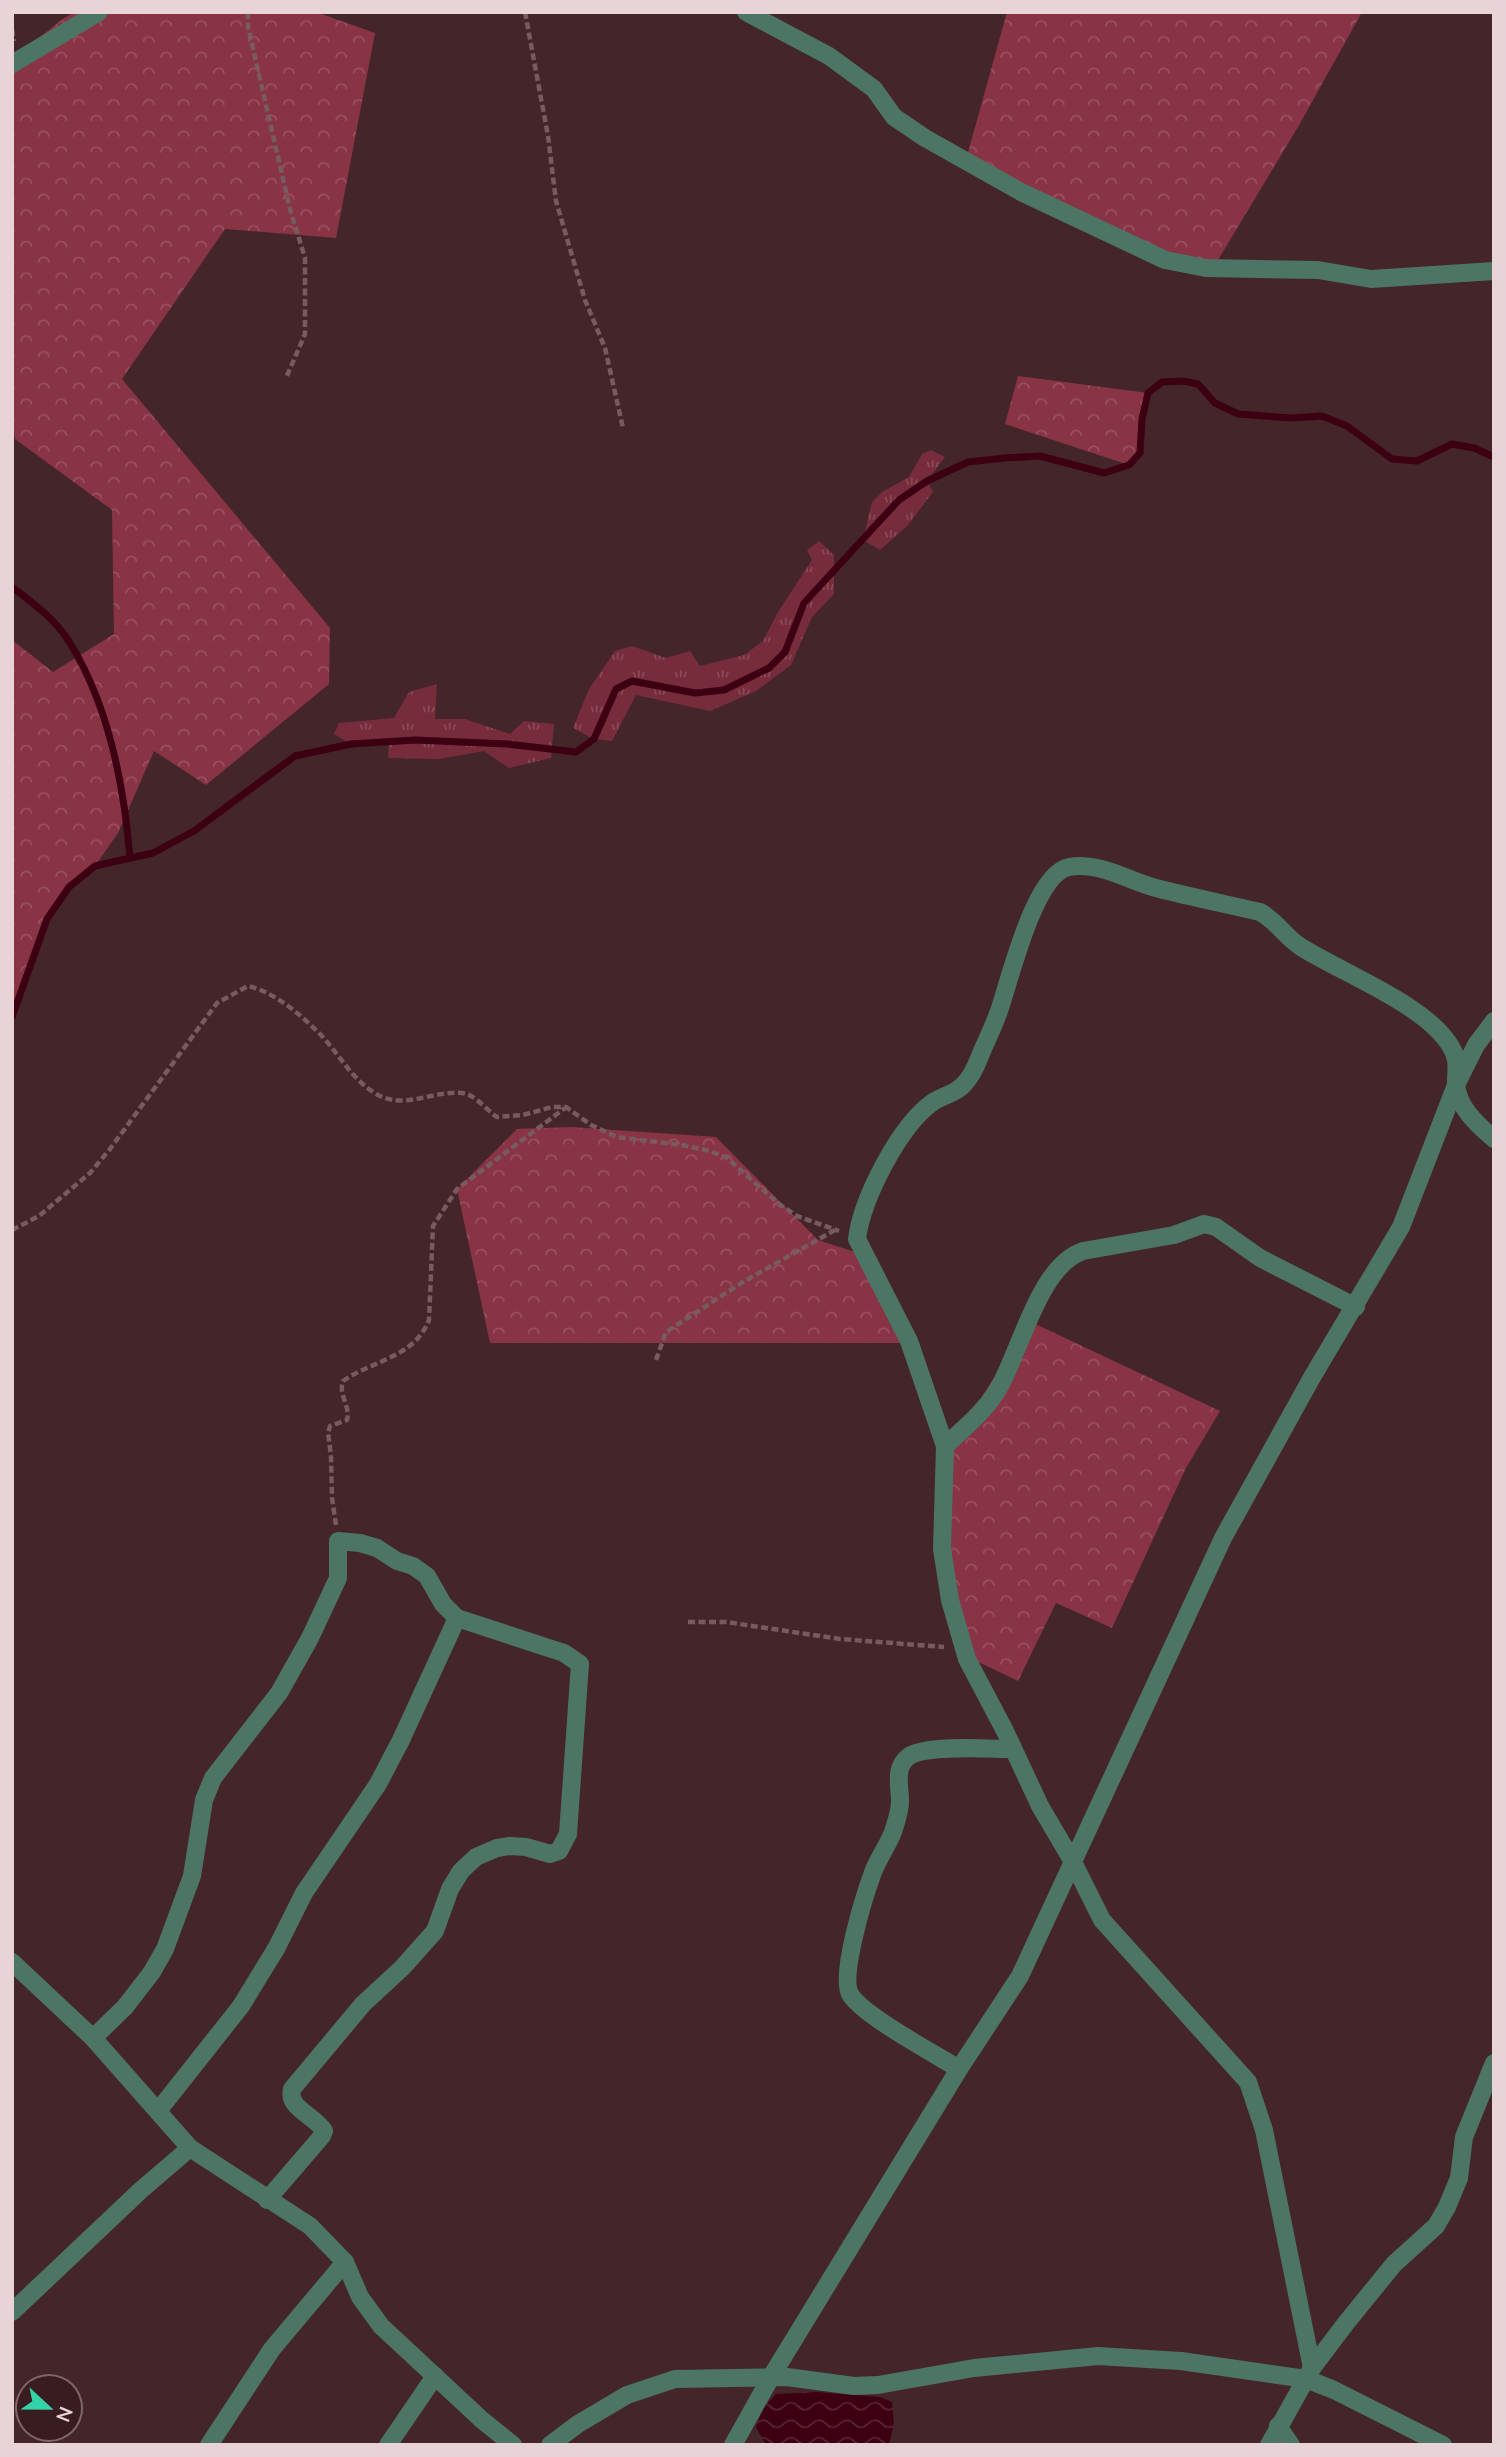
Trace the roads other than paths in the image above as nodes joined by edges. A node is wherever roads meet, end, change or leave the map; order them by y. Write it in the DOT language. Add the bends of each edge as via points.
graph roads {
  1 [pos="99,12"];
  2 [pos="746,12"];
  3 [pos="12,64"];
  4 [pos="1494,271"];
  5 [pos="1494,1021"];
  6 [pos="1456,1084"];
  7 [pos="1494,1139"];
  8 [pos="1356,1307"];
  9 [pos="945,1446"];
  10 [pos="457,1618"];
  11 [pos="1013,1749"];
  12 [pos="1073,1862"];
  13 [pos="12,1962"];
  14 [pos="93,2038"];
  15 [pos="1494,2063"];
  16 [pos="959,2070"];
  17 [pos="158,2111"];
  18 [pos="190,2148"];
  19 [pos="267,2200"];
  20 [pos="345,2262"];
  21 [pos="12,2312"];
  22 [pos="1309,2374"];
  23 [pos="435,2376"];
  24 [pos="771,2377"];
  25 [pos="1278,2426"];
  26 [pos="209,2445"];
  27 [pos="388,2445"];
  28 [pos="513,2445"];
  29 [pos="550,2445"];
  30 [pos="733,2445"];
  31 [pos="1269,2445"];
  32 [pos="1291,2445"];
  33 [pos="1443,2445"];
  1 -- 3 [label="street"];
  2 -- 4 [label="street" via="844,67 874,89 894,117 935,144 1021,192 1165,260 1206,268 1318,270 1371,279"];
  5 -- 6 [label="street"];
  6 -- 7 [label="street" via="1463,1106"];
  6 -- 8 [label="street" via="1401,1227"];
  6 -- 9 [label="street" via="1457,1059 1440,1032 1381,991 1296,944 1260,912 1153,887 1114,872 1069,867 1058,873 1026,924 998,1015 975,1068 957,1090 932,1102 910,1126 883,1166 859,1226 857,1239 909,1341"];
  8 -- 9 [label="street" via="1204,1224 1174,1235 1070,1255 1028,1319 997,1391"];
  8 -- 12 [label="street" via="1223,1538"];
  9 -- 11 [label="street" via="942,1549 950,1600 963,1648"];
  10 -- 14 [label="street" via="427,1576 413,1566 377,1548 338,1541 338,1578 310,1639 279,1693 225,1761 204,1800 192,1875 165,1949 125,2007"];
  10 -- 17 [label="street" via="379,1784 304,1893 241,2006"];
  10 -- 19 [label="street" via="564,1653 580,1664 569,1834 559,1851 497,1848 476,1857 461,1871 435,1931 363,2004 292,2089 295,2105 324,2131"];
  11 -- 12 [label="street"];
  11 -- 16 [label="street" via="937,1749 906,1758 897,1785 899,1815 872,1872 850,1954 846,1980 863,2009"];
  12 -- 16 [label="street" via="1020,1976"];
  12 -- 22 [label="street" via="1102,1920 1248,2082 1264,2130"];
  13 -- 14 [label="street"];
  14 -- 17 [label="street"];
  15 -- 22 [label="street" via="1464,2137 1455,2191 1436,2226 1394,2264"];
  16 -- 24 [label="street"];
  17 -- 18 [label="street"];
  18 -- 19 [label="street"];
  18 -- 21 [label="street"];
  19 -- 20 [label="street" via="310,2226"];
  20 -- 23 [label="street" via="360,2297 381,2326"];
  20 -- 26 [label="street" via="272,2349"];
  22 -- 24 [label="street" via="1098,2356 974,2368 878,2385"];
  22 -- 25 [label="street"];
  22 -- 33 [label="street"];
  23 -- 27 [label="street"];
  23 -- 28 [label="street"];
  24 -- 29 [label="street" via="675,2379 627,2395"];
  24 -- 30 [label="street"];
  25 -- 31 [label="street"];
  25 -- 32 [label="street"];
}
